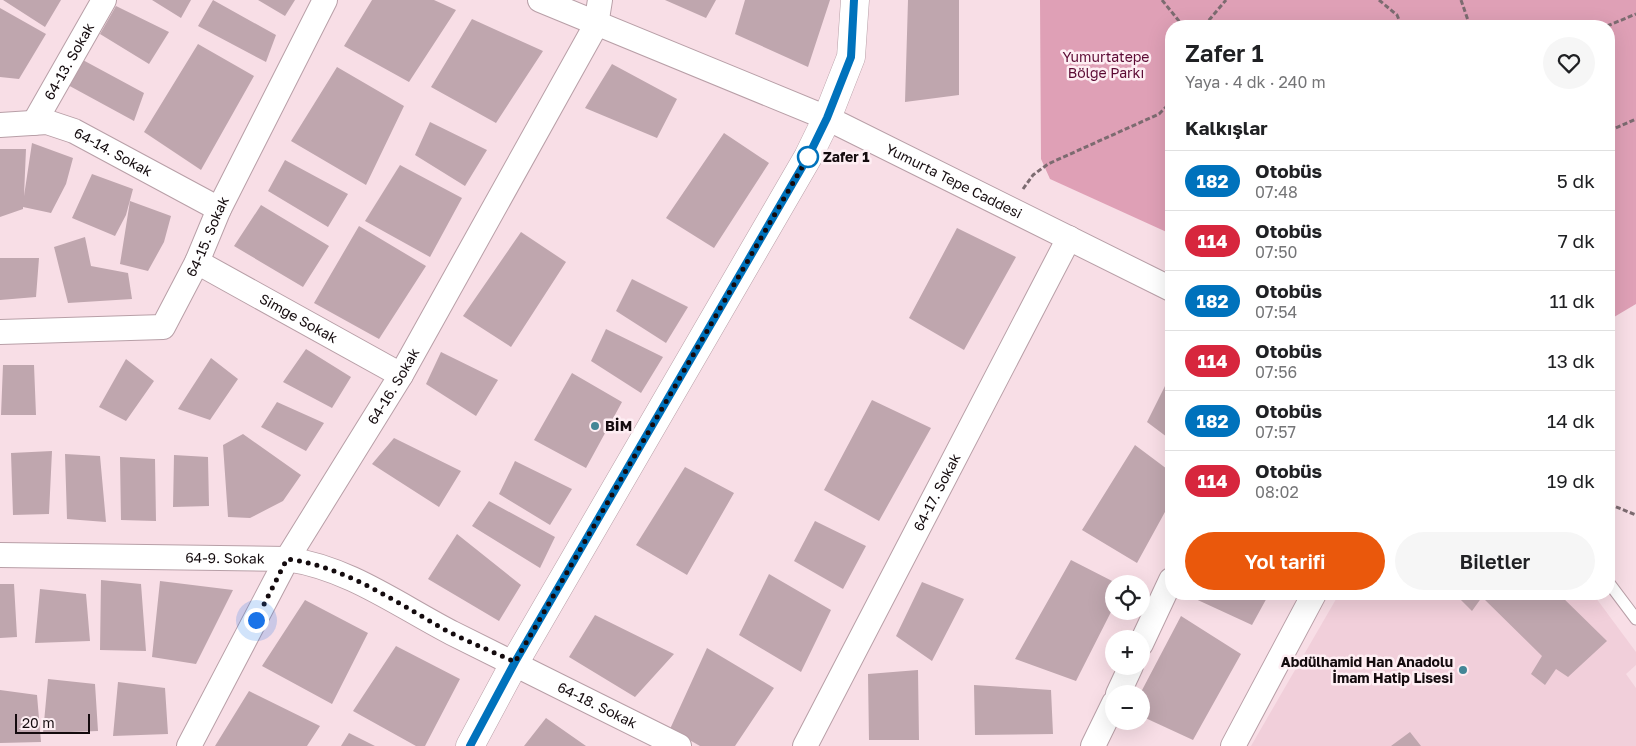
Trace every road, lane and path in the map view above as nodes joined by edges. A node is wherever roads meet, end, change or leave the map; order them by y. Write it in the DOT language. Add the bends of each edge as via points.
graph roads {
  1 [pos="104,0"];
  2 [pos="324,0"];
  3 [pos="540,0"];
  4 [pos="600,0"];
  5 [pos="854,0"];
  6 [pos="1162,0"];
  7 [pos="1226,0"];
  8 [pos="1379,0"];
  9 [pos="1461,0"];
  10 [pos="1636,14"];
  11 [pos="1178,20"];
  12 [pos="1209,20"];
  13 [pos="1399,20"];
  14 [pos="1468,20"];
  15 [pos="1615,23"];
  16 [pos="596,25"];
  17 [pos="1165,108"];
  18 [pos="827,118"];
  19 [pos="1636,119"];
  20 [pos="34,123"];
  21 [pos="0,125"];
  22 [pos="1615,128"];
  23 [pos="1009,208"];
  24 [pos="219,209"];
  25 [pos="1069,238"];
  26 [pos="196,262"];
  27 [pos="1165,286"];
  28 [pos="0,332"];
  29 [pos="402,375"];
  30 [pos="1615,506"];
  31 [pos="1636,515"];
  32 [pos="0,555"];
  33 [pos="287,559"];
  34 [pos="1615,591"];
  35 [pos="1165,593"];
  36 [pos="1311,600"];
  37 [pos="1636,619"];
  38 [pos="1148,630"];
  39 [pos="515,662"];
  40 [pos="1105,721"];
  41 [pos="189,746"];
  42 [pos="470,746"];
  43 [pos="680,746"];
  44 [pos="805,746"];
  45 [pos="1093,746"];
  46 [pos="1233,746"];
  1 -- 20 [label="street, 64-13. Sokak"];
  2 -- 24 [label="street, 64-15. Sokak"];
  3 -- 16 [label="street, Yumurta Tepe Caddesi"];
  4 -- 16 [label="street, 64-16. Sokak"];
  5 -- 18 [label="street" via="851,57"];
  6 -- 11 [label="path"];
  7 -- 12 [label="path"];
  8 -- 13 [label="path" via="1398,15"];
  9 -- 14 [label="path"];
  10 -- 15 [label="path"];
  16 -- 18 [label="street, Yumurta Tepe Caddesi"];
  16 -- 29 [label="street, 64-16. Sokak"];
  17 -- 23 [label="path" via="1160,114 1048,164 1033,174"];
  18 -- 23 [label="street, Yumurta Tepe Caddesi"];
  18 -- 39 [label="street" via="808,157"];
  19 -- 22 [label="path"];
  20 -- 21 [label="street, 64-14. Sokak"];
  20 -- 24 [label="street, 64-14. Sokak" via="47,122 74,131"];
  23 -- 25 [label="street, Yumurta Tepe Caddesi"];
  24 -- 26 [label="street, 64-15. Sokak"];
  25 -- 27 [label="street, Yumurta Tepe Caddesi"];
  25 -- 44 [label="street, 64-17. Sokak"];
  26 -- 28 [label="street, 64-15. Sokak" via="163,327"];
  26 -- 29 [label="street, Simge Sokak"];
  29 -- 33 [label="street, 64-16. Sokak"];
  30 -- 31 [label="path"];
  32 -- 33 [label="street, 64-9. Sokak"];
  33 -- 39 [label="street, 64-9. Sokak" via="307,562 352,578 451,633"];
  33 -- 41 [label="street, 64-16. Sokak"];
  34 -- 37 [label="lane"];
  35 -- 38 [label="street"];
  36 -- 46 [label="street"];
  39 -- 42 [label="street"];
  39 -- 43 [label="street, 64-18. Sokak"];
  40 -- 45 [label="street"];
}
